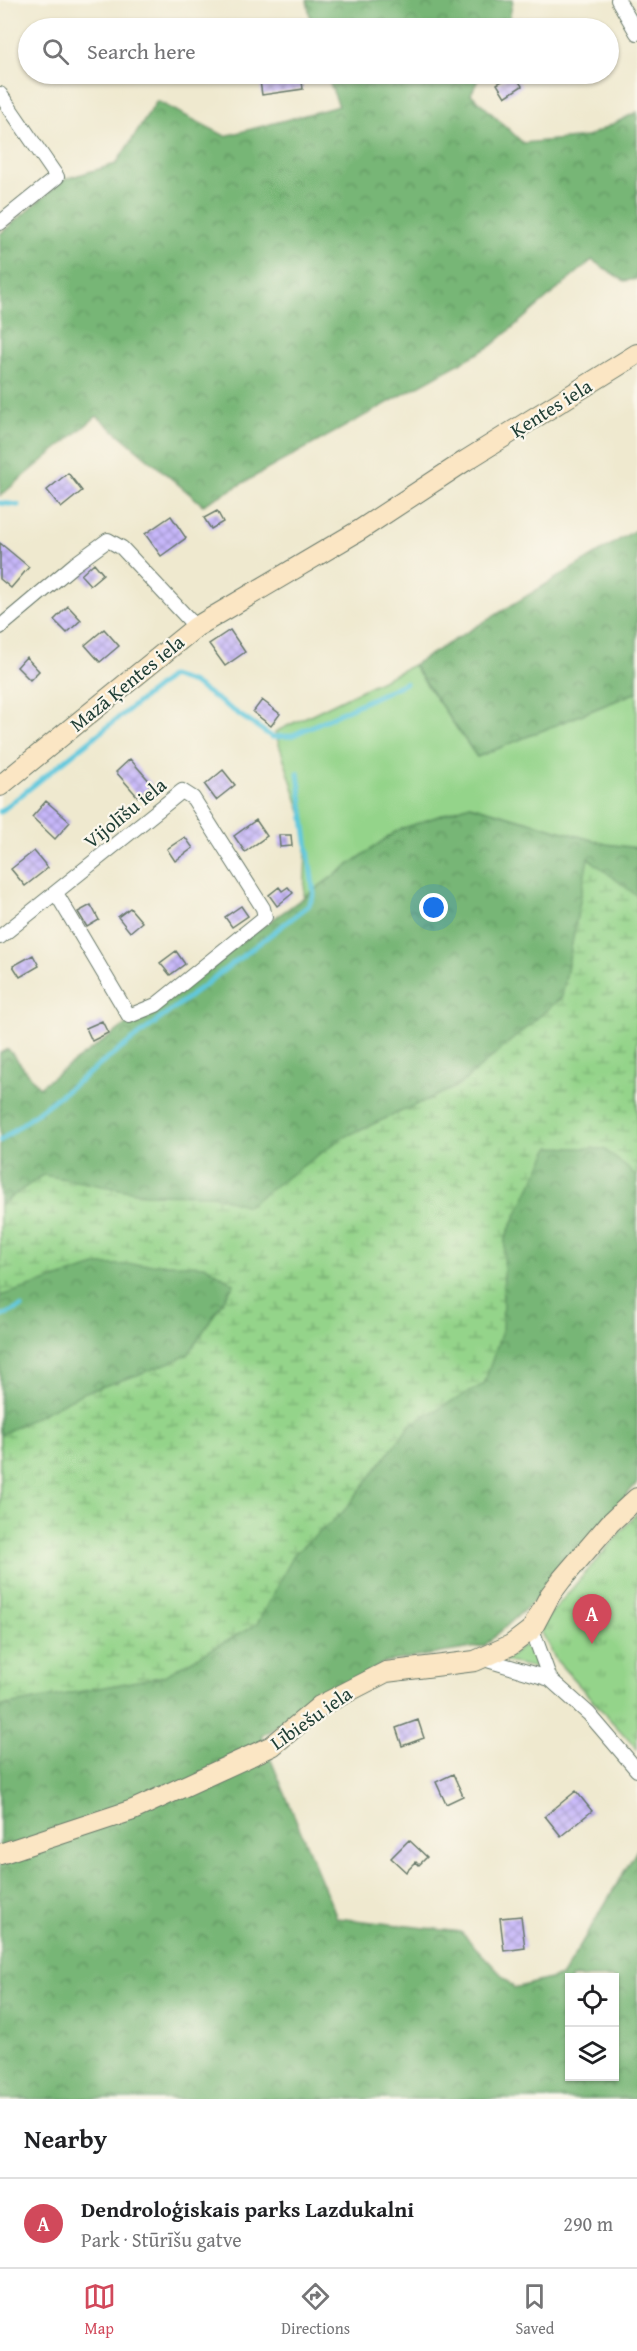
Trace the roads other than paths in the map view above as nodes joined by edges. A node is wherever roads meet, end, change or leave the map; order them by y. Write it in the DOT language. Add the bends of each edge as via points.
graph roads {
  1 [pos="618,0"];
  2 [pos="637,33"];
  3 [pos="0,94"];
  4 [pos="0,223"];
  5 [pos="637,354"];
  6 [pos="260,588"];
  7 [pos="0,627"];
  8 [pos="196,627"];
  9 [pos="0,786"];
  10 [pos="56,893"];
  11 [pos="0,937"];
  12 [pos="637,1498"];
  13 [pos="532,1629"];
  14 [pos="484,1659"];
  15 [pos="550,1679"];
  16 [pos="637,1770"];
  17 [pos="0,1854"];
  1 -- 2 [label="street"];
  3 -- 4 [label="street" via="57,177"];
  5 -- 6 [label="street, Ķentes iela" via="360,530"];
  6 -- 8 [label="street, Mazā Ķentes iela"];
  7 -- 8 [label="street" via="108,540 122,548"];
  8 -- 9 [label="street, Mazā Ķentes iela"];
  10 -- 10 [label="street, Vijolīšu iela" via="183,791 193,798 265,917 156,1005 129,1016"];
  10 -- 11 [label="street, Vijolīšu iela"];
  12 -- 13 [label="street, Lībiešu iela" via="562,1579"];
  13 -- 14 [label="street, Lībiešu iela" via="511,1646"];
  13 -- 15 [label="street"];
  14 -- 15 [label="street"];
  14 -- 17 [label="street, Lībiešu iela" via="386,1672 320,1706 272,1746 133,1810"];
  15 -- 16 [label="street" via="589,1714"];
}
